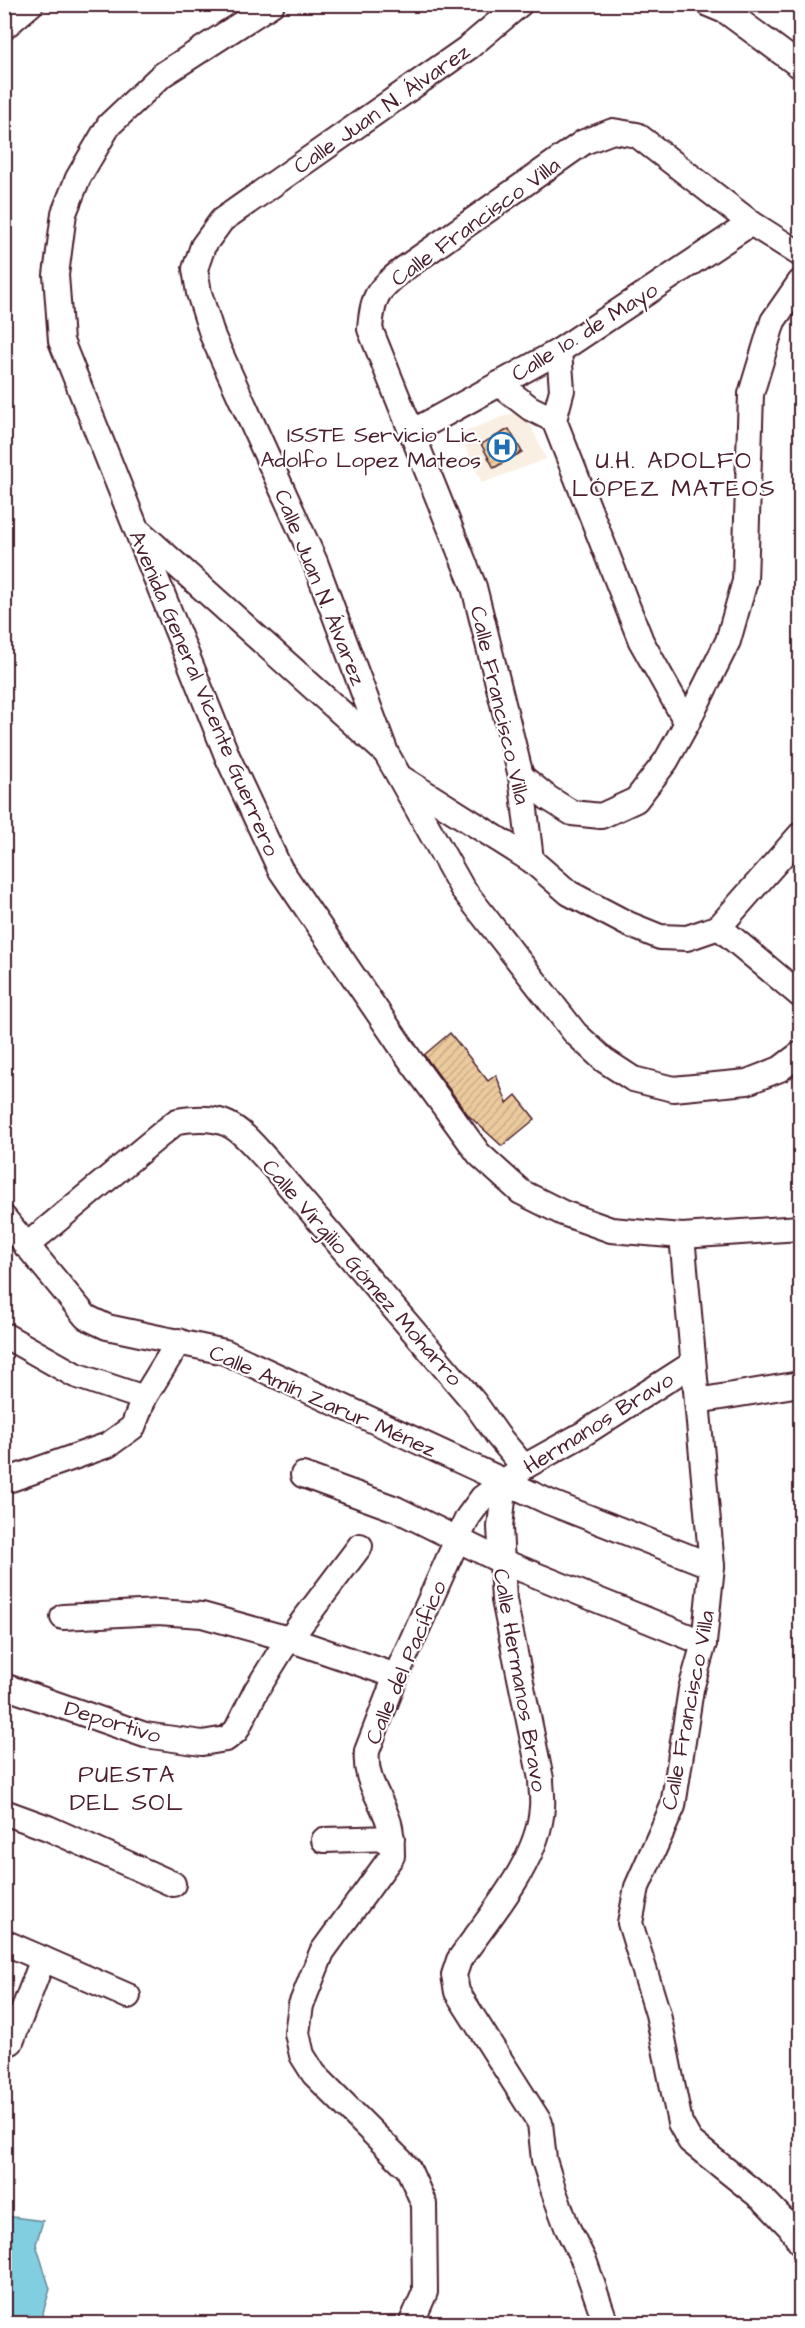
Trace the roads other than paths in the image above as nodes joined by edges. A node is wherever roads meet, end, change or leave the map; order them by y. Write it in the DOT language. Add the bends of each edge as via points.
graph roads {
  1 [pos="31,4"];
  2 [pos="272,4"];
  3 [pos="520,4"];
  4 [pos="723,7"];
  5 [pos="4,27"];
  6 [pos="801,66"];
  7 [pos="752,223"];
  8 [pos="801,254"];
  9 [pos="801,282"];
  10 [pos="560,351"];
  11 [pos="499,384"];
  12 [pos="554,420"];
  13 [pos="411,432"];
  14 [pos="136,528"];
  15 [pos="687,723"];
  16 [pos="386,753"];
  17 [pos="521,776"];
  18 [pos="399,777"];
  19 [pos="801,836"];
  20 [pos="531,860"];
  21 [pos="719,927"];
  22 [pos="801,995"];
  23 [pos="801,1054"];
  24 [pos="4,1218"];
  25 [pos="801,1228"];
  26 [pos="682,1236"];
  27 [pos="26,1246"];
  28 [pos="4,1335"];
  29 [pos="179,1341"];
  30 [pos="692,1364"];
  31 [pos="801,1384"];
  32 [pos="144,1398"];
  33 [pos="697,1401"];
  34 [pos="514,1474"];
  35 [pos="303,1475"];
  36 [pos="4,1479"];
  37 [pos="457,1540"];
  38 [pos="360,1546"];
  39 [pos="501,1561"];
  40 [pos="712,1566"];
  41 [pos="63,1617"];
  42 [pos="704,1643"];
  43 [pos="285,1644"];
  44 [pos="396,1676"];
  45 [pos="4,1686"];
  46 [pos="4,1812"];
  47 [pos="392,1838"];
  48 [pos="324,1840"];
  49 [pos="173,1884"];
  50 [pos="4,1942"];
  51 [pos="43,1959"];
  52 [pos="128,1996"];
  53 [pos="8,2042"];
  54 [pos="801,2242"];
  55 [pos="411,2324"];
  56 [pos="602,2324"];
  1 -- 5 [label="street"];
  2 -- 14 [label="street, Avenida General Vicente Guerrero" via="162,75 109,125 78,178 64,213 56,275 61,340"];
  3 -- 16 [label="street, Calle Juan N. Álvarez" via="470,47 222,220 203,246 195,269 213,337 315,562"];
  4 -- 6 [label="street"];
  7 -- 8 [label="street, Calle Francisco Villa"];
  7 -- 10 [label="street, Calle 1o. de Mayo"];
  7 -- 13 [label="street, Calle Francisco Villa" via="637,135 614,131 584,142 405,268 380,290 372,307 370,329"];
  9 -- 15 [label="street" via="773,321 752,394 746,581 728,641"];
  10 -- 11 [label="street, Calle 1o. de Mayo"];
  10 -- 12 [label="street" via="562,390"];
  11 -- 12 [label="street" via="530,408"];
  11 -- 13 [label="street, Calle 1o. de Mayo"];
  12 -- 15 [label="street" via="641,641"];
  13 -- 17 [label="street, Calle Francisco Villa" via="474,587"];
  14 -- 16 [label="street"];
  14 -- 26 [label="street, Avenida General Vicente Guerrero" via="228,758 280,869 479,1154 521,1192 563,1213 611,1230"];
  15 -- 17 [label="street" via="666,761 636,800 601,816 572,813"];
  16 -- 18 [label="street, Calle Juan N. Álvarez"];
  17 -- 20 [label="street, Calle Francisco Villa"];
  18 -- 20 [label="street"];
  18 -- 23 [label="street, Calle Juan N. Álvarez" via="462,888 574,1034 604,1060 633,1079 673,1089 747,1082 780,1069"];
  19 -- 21 [label="street"];
  20 -- 21 [label="street" via="569,893 660,937 687,938"];
  21 -- 22 [label="street"];
  24 -- 27 [label="street, Calle Amín Zarur Ménez"];
  25 -- 26 [label="street, Avenida General Vicente Guerrero"];
  26 -- 30 [label="street, Calle Francisco Villa"];
  27 -- 29 [label="street, Calle Amín Zarur Ménez" via="86,1317 107,1327"];
  27 -- 34 [label="street, Calle Virgilio Gómez Moharro" via="177,1121 221,1120 238,1128 269,1162 466,1393 498,1436"];
  28 -- 32 [label="street" via="75,1375"];
  29 -- 32 [label="street"];
  29 -- 34 [label="street, Calle Amín Zarur Ménez" via="225,1352"];
  30 -- 33 [label="street, Calle Francisco Villa"];
  30 -- 34 [label="street, Hermanos Bravo"];
  31 -- 33 [label="street"];
  32 -- 36 [label="street" via="134,1427 108,1445"];
  33 -- 40 [label="street, Calle Francisco Villa"];
  34 -- 37 [label="street, Calle del Pacífico" via="482,1498"];
  34 -- 39 [label="street, Calle Hermanos Bravo" via="500,1527"];
  34 -- 40 [label="street, Calle Amín Zarur Ménez" via="549,1502"];
  35 -- 37 [label="street" via="396,1509"];
  37 -- 39 [label="street"];
  37 -- 44 [label="street, Calle del Pacífico"];
  38 -- 43 [label="street, Deportivo"];
  39 -- 42 [label="street"];
  39 -- 56 [label="street, Calle Hermanos Bravo" via="504,1600 541,1779 542,1808 536,1833 514,1882 459,1960 454,1975 457,1992 540,2123 544,2160 567,2227 585,2263 603,2315"];
  40 -- 42 [label="street, Calle Francisco Villa"];
  41 -- 43 [label="street" via="158,1612 202,1615"];
  42 -- 54 [label="street, Calle Francisco Villa" via="691,1689 673,1806 637,1887 630,1923 658,2014 680,2123 690,2142 765,2201"];
  43 -- 44 [label="street"];
  43 -- 45 [label="street, Deportivo" via="236,1731 226,1739 202,1743 145,1736"];
  44 -- 47 [label="street, Calle del Pacífico" via="367,1750 366,1764 368,1779"];
  46 -- 49 [label="street"];
  47 -- 48 [label="street"];
  47 -- 55 [label="street" via="393,1856 322,1952 301,2005 297,2033 302,2055 314,2074 408,2168 424,2204 425,2292"];
  50 -- 51 [label="street"];
  51 -- 52 [label="street"];
  51 -- 53 [label="street"];
}
